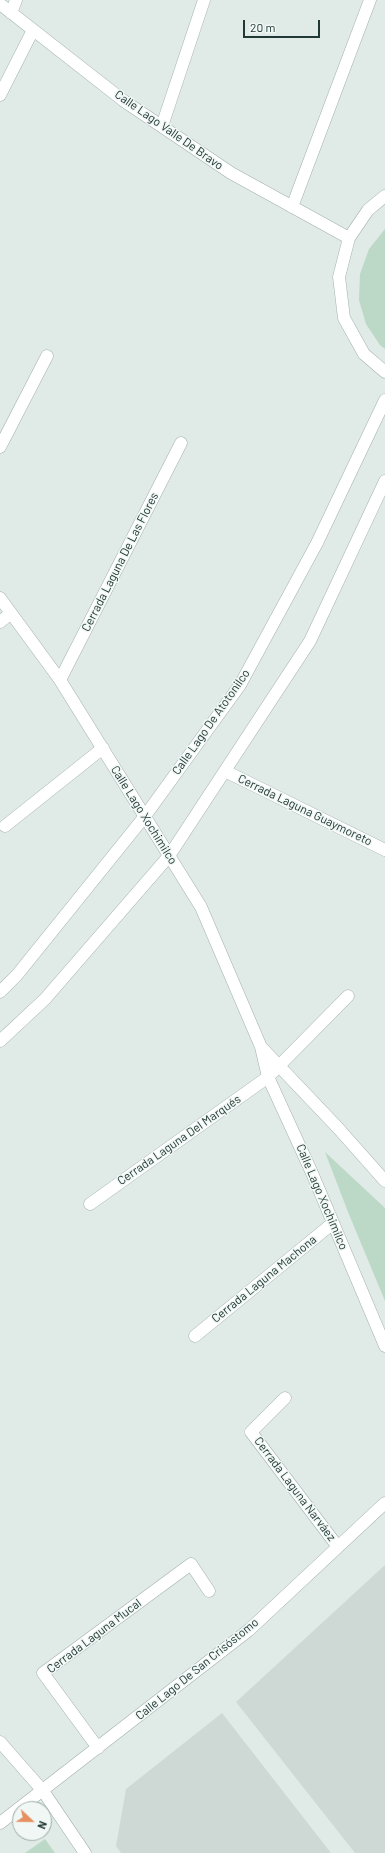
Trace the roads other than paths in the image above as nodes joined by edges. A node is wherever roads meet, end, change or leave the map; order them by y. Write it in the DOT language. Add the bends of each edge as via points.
graph roads {
  1 [pos="16,0"];
  2 [pos="204,0"];
  3 [pos="370,0"];
  4 [pos="0,4"];
  5 [pos="11,13"];
  6 [pos="33,30"];
  7 [pos="0,95"];
  8 [pos="162,126"];
  9 [pos="385,196"];
  10 [pos="292,207"];
  11 [pos="349,238"];
  12 [pos="47,356"];
  13 [pos="385,372"];
  14 [pos="385,400"];
  15 [pos="181,443"];
  16 [pos="0,448"];
  17 [pos="385,481"];
  18 [pos="0,598"];
  19 [pos="11,613"];
  20 [pos="0,622"];
  21 [pos="60,680"];
  22 [pos="103,748"];
  23 [pos="225,771"];
  24 [pos="145,816"];
  25 [pos="5,826"];
  26 [pos="385,850"];
  27 [pos="170,856"];
  28 [pos="0,992"];
  29 [pos="348,996"];
  30 [pos="0,1041"];
  31 [pos="262,1047"];
  32 [pos="280,1066"];
  33 [pos="268,1077"];
  34 [pos="385,1181"];
  35 [pos="90,1204"];
  36 [pos="333,1223"];
  37 [pos="194,1336"];
  38 [pos="385,1346"];
  39 [pos="285,1398"];
  40 [pos="385,1503"];
  41 [pos="338,1546"];
  42 [pos="209,1591"];
  43 [pos="0,1742"];
  44 [pos="98,1748"];
  45 [pos="43,1791"];
  46 [pos="0,1823"];
  47 [pos="85,1853"];
  1 -- 5 [label="street"];
  2 -- 8 [label="street"];
  3 -- 10 [label="street"];
  4 -- 5 [label="street, Calle Lago Valle De Bravo"];
  5 -- 6 [label="street, Calle Lago Valle De Bravo"];
  6 -- 7 [label="street"];
  6 -- 8 [label="street, Calle Lago Valle De Bravo" via="124,101"];
  8 -- 10 [label="street, Calle Lago Valle De Bravo" via="231,173"];
  9 -- 11 [label="street" via="368,210"];
  10 -- 11 [label="street, Calle Lago Valle De Bravo"];
  11 -- 13 [label="street" via="339,277 344,318 364,354"];
  12 -- 16 [label="street"];
  14 -- 24 [label="street, Calle Lago De Atotonilco" via="317,542 240,685"];
  15 -- 21 [label="street, Cerrada Laguna De Las Flores"];
  17 -- 23 [label="street" via="310,640"];
  18 -- 19 [label="street, Calle Lago Xochimilco"];
  19 -- 20 [label="street"];
  19 -- 21 [label="street, Calle Lago Xochimilco"];
  21 -- 22 [label="street, Calle Lago Xochimilco"];
  22 -- 24 [label="street, Calle Lago Xochimilco"];
  22 -- 25 [label="street"];
  23 -- 26 [label="street, Cerrada Laguna Guaymoreto"];
  23 -- 27 [label="street"];
  24 -- 27 [label="street, Calle Lago Xochimilco"];
  24 -- 28 [label="street, Calle Lago De Atotonilco" via="17,975"];
  27 -- 30 [label="street" via="45,999"];
  27 -- 31 [label="street, Calle Lago Xochimilco" via="201,907"];
  29 -- 32 [label="street, Cerrada Laguna Del Marqués"];
  31 -- 32 [label="street, Calle Lago Xochimilco"];
  31 -- 33 [label="street, Calle Lago Xochimilco"];
  32 -- 33 [label="street, Cerrada Laguna Del Marqués"];
  32 -- 34 [label="street, Calle Lago Xochimilco"];
  33 -- 35 [label="street, Cerrada Laguna Del Marqués"];
  33 -- 36 [label="street, Calle Lago Xochimilco"];
  36 -- 37 [label="street, Cerrada Laguna Machona"];
  36 -- 38 [label="street, Calle Lago Xochimilco"];
  39 -- 41 [label="street, Cerrada Laguna Narváez" via="251,1432"];
  40 -- 41 [label="street, Calle Lago De San Crisóstomo"];
  41 -- 44 [label="street, Calle Lago De San Crisóstomo" via="249,1630"];
  42 -- 44 [label="street, Cerrada Laguna Mucal" via="191,1564 43,1673"];
  43 -- 45 [label="street"];
  44 -- 45 [label="street, Calle Lago De San Crisóstomo"];
  45 -- 46 [label="street, Calle Lago De San Crisóstomo"];
  45 -- 47 [label="street"];
}
